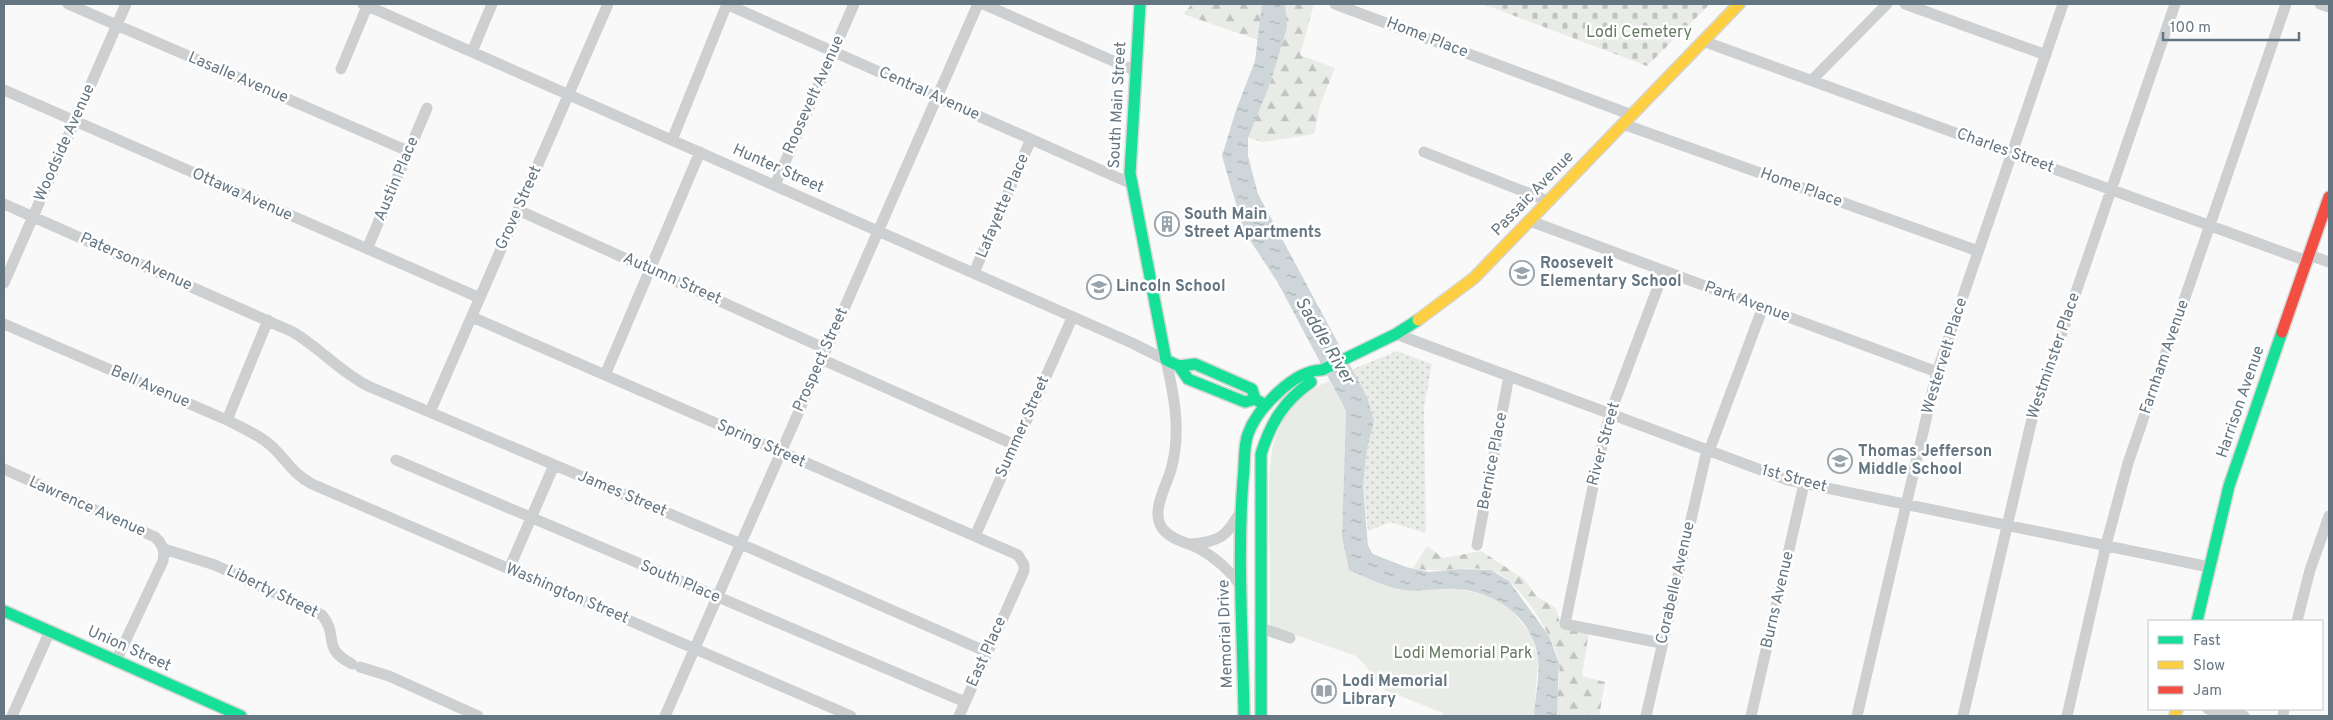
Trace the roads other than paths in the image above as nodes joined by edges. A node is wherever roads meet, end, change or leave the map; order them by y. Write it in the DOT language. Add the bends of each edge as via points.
graph roads {
  1 [pos="68,4"];
  2 [pos="126,4"];
  3 [pos="366,4"];
  4 [pos="492,4"];
  5 [pos="608,4"];
  6 [pos="727,4"];
  7 [pos="854,4"];
  8 [pos="978,4"];
  9 [pos="983,4"];
  10 [pos="1140,4"];
  11 [pos="1335,4"];
  12 [pos="1739,4"];
  13 [pos="1886,4"];
  14 [pos="1905,4"];
  15 [pos="2063,4"];
  16 [pos="2174,4"];
  17 [pos="2286,4"];
  18 [pos="2320,4"];
  19 [pos="2329,7"];
  20 [pos="117,25"];
  21 [pos="1703,41"];
  22 [pos="834,51"];
  23 [pos="472,52"];
  24 [pos="2046,55"];
  25 [pos="341,69"];
  26 [pos="1136,71"];
  27 [pos="1812,80"];
  28 [pos="4,90"];
  29 [pos="568,94"];
  30 [pos="936,97"];
  31 [pos="427,108"];
  32 [pos="1632,115"];
  33 [pos="75,122"];
  34 [pos="1623,124"];
  35 [pos="1031,139"];
  36 [pos="672,140"];
  37 [pos="408,151"];
  38 [pos="700,152"];
  39 [pos="1424,152"];
  40 [pos="2012,153"];
  41 [pos="1132,184"];
  42 [pos="775,186"];
  43 [pos="2111,189"];
  44 [pos="2329,198"];
  45 [pos="1548,201"];
  46 [pos="4,204"];
  47 [pos="518,210"];
  48 [pos="33,217"];
  49 [pos="1530,221"];
  50 [pos="2210,225"];
  51 [pos="877,231"];
  52 [pos="367,249"];
  53 [pos="1978,251"];
  54 [pos="2308,258"];
  55 [pos="2329,262"];
  56 [pos="650,270"];
  57 [pos="1664,270"];
  58 [pos="974,274"];
  59 [pos="4,283"];
  60 [pos="480,298"];
  61 [pos="1763,307"];
  62 [pos="472,317"];
  63 [pos="1072,318"];
  64 [pos="268,320"];
  65 [pos="4,324"];
  66 [pos="1396,334"];
  67 [pos="824,354"];
  68 [pos="1166,360"];
  69 [pos="1179,366"];
  70 [pos="1317,370"];
  71 [pos="1937,372"];
  72 [pos="606,376"];
  73 [pos="1509,376"];
  74 [pos="1260,402"];
  75 [pos="430,412"];
  76 [pos="1277,413"];
  77 [pos="1610,414"];
  78 [pos="226,420"];
  79 [pos="1015,445"];
  80 [pos="1708,450"];
  81 [pos="781,452"];
  82 [pos="396,460"];
  83 [pos="287,465"];
  84 [pos="554,465"];
  85 [pos="4,469"];
  86 [pos="1804,484"];
  87 [pos="1906,504"];
  88 [pos="1241,511"];
  89 [pos="2329,516"];
  90 [pos="531,518"];
  91 [pos="2006,525"];
  92 [pos="975,536"];
  93 [pos="741,544"];
  94 [pos="1190,544"];
  95 [pos="1477,545"];
  96 [pos="2106,545"];
  97 [pos="164,549"];
  98 [pos="2209,567"];
  99 [pos="509,569"];
  100 [pos="1241,586"];
  101 [pos="1016,588"];
  102 [pos="717,597"];
  103 [pos="4,611"];
  104 [pos="2197,620"];
  105 [pos="2297,620"];
  106 [pos="1261,628"];
  107 [pos="50,631"];
  108 [pos="1290,638"];
  109 [pos="1662,643"];
  110 [pos="695,649"];
  111 [pos="987,652"];
  112 [pos="116,661"];
  113 [pos="965,702"];
  114 [pos="2213,710"];
  115 [pos="12,716"];
  116 [pos="241,716"];
  117 [pos="478,716"];
  118 [pos="665,716"];
  119 [pos="851,716"];
  120 [pos="959,716"];
  121 [pos="1244,716"];
  122 [pos="1261,716"];
  123 [pos="1646,716"];
  124 [pos="1751,716"];
  125 [pos="1857,716"];
  126 [pos="1964,716"];
  127 [pos="2067,716"];
  128 [pos="2244,716"];
  1 -- 20 [label="street, Lasalle Avenue"];
  2 -- 20 [label="street, Woodside Avenue"];
  3 -- 23 [label="street, Hunter Street"];
  3 -- 25 [label="street"];
  4 -- 23 [label="street"];
  5 -- 29 [label="street, Grove Street"];
  6 -- 22 [label="street, Central Avenue"];
  6 -- 36 [label="street"];
  7 -- 22 [label="street, Roosevelt Avenue"];
  8 -- 30 [label="street, Prospect Street"];
  9 -- 26 [label="street"];
  10 -- 26 [label="street, South Main Street"];
  11 -- 32 [label="street, Home Place"];
  12 -- 21 [label="street, Passaic Avenue"];
  13 -- 27 [label="street"];
  14 -- 24 [label="street"];
  15 -- 24 [label="street, Westervelt Place"];
  16 -- 43 [label="street, Westminster Place"];
  17 -- 50 [label="street, Farnham Avenue"];
  18 -- 19 [label="street"];
  20 -- 33 [label="street, Woodside Avenue"];
  20 -- 37 [label="street, Lasalle Avenue"];
  21 -- 27 [label="street, Charles Street"];
  21 -- 32 [label="street, Passaic Avenue"];
  22 -- 30 [label="street, Central Avenue"];
  22 -- 42 [label="street, Roosevelt Avenue"];
  23 -- 29 [label="street, Hunter Street"];
  24 -- 40 [label="street, Westervelt Place"];
  26 -- 41 [label="street, South Main Street"];
  27 -- 40 [label="street, Charles Street"];
  28 -- 33 [label="street, Ottawa Avenue"];
  29 -- 36 [label="street, Hunter Street"];
  29 -- 47 [label="street, Grove Street"];
  30 -- 35 [label="street, Central Avenue"];
  30 -- 51 [label="street, Prospect Street"];
  31 -- 37 [label="street, Austin Place"];
  32 -- 34 [label="street, Passaic Avenue"];
  33 -- 48 [label="street, Woodside Avenue"];
  33 -- 52 [label="street, Ottawa Avenue"];
  34 -- 45 [label="street, Passaic Avenue"];
  34 -- 53 [label="street, Home Place"];
  35 -- 41 [label="street, Central Avenue"];
  35 -- 58 [label="street, Lafayette Place"];
  36 -- 38 [label="street, Hunter Street"];
  37 -- 52 [label="street, Austin Place"];
  38 -- 42 [label="street, Hunter Street"];
  38 -- 56 [label="street"];
  39 -- 45 [label="street"];
  40 -- 43 [label="street, Charles Street"];
  40 -- 53 [label="street, Westervelt Place"];
  41 -- 68 [label="street, South Main Street"];
  42 -- 51 [label="street, Hunter Street"];
  43 -- 50 [label="street, Charles Street"];
  43 -- 91 [label="street, Westminster Place" via="2031,422"];
  44 -- 54 [label="street, Harrison Avenue"];
  45 -- 49 [label="street, Passaic Avenue"];
  46 -- 48 [label="street, Paterson Avenue"];
  47 -- 56 [label="street, Autumn Street"];
  47 -- 60 [label="street, Grove Street"];
  48 -- 59 [label="street, Woodside Avenue"];
  48 -- 64 [label="street, Paterson Avenue"];
  49 -- 57 [label="street, Park Avenue"];
  49 -- 66 [label="street, Passaic Avenue" via="1474,278"];
  50 -- 54 [label="street, Charles Street"];
  50 -- 96 [label="street, Farnham Avenue" via="2128,463"];
  51 -- 58 [label="street, Hunter Street"];
  51 -- 67 [label="street, Prospect Street"];
  52 -- 60 [label="street, Ottawa Avenue"];
  53 -- 71 [label="street, Westervelt Place"];
  54 -- 55 [label="street, Charles Street"];
  54 -- 98 [label="street, Harrison Avenue" via="2229,486"];
  56 -- 67 [label="street, Autumn Street"];
  56 -- 72 [label="street"];
  57 -- 61 [label="street, Park Avenue"];
  57 -- 77 [label="street, River Street"];
  58 -- 63 [label="street, Hunter Street"];
  60 -- 62 [label="street, Grove Street"];
  61 -- 71 [label="street, Park Avenue"];
  61 -- 80 [label="street, Corabelle Avenue"];
  62 -- 72 [label="street, Spring Street"];
  62 -- 75 [label="street, Grove Street"];
  63 -- 68 [label="street, Hunter Street"];
  63 -- 79 [label="street, Summer Street"];
  64 -- 75 [label="street, James Street" via="308,341 353,379"];
  64 -- 78 [label="street"];
  65 -- 78 [label="street, Bell Avenue"];
  66 -- 70 [label="street, Passaic Avenue"];
  66 -- 73 [label="street, 1st Street"];
  67 -- 79 [label="street, Autumn Street"];
  67 -- 81 [label="street, Prospect Street"];
  68 -- 69 [label="street, Hunter Street"];
  68 -- 94 [label="street, South Main Street" via="1175,402 1176,445 1169,481 1157,514 1167,532"];
  69 -- 74 [label="street, Hunter Street" via="1188,379 1245,402"];
  69 -- 74 [label="street, Hunter Street" via="1195,364 1252,389"];
  70 -- 74 [label="street, Memorial Drive"];
  70 -- 76 [label="street, Memorial Drive" via="1318,377 1290,396"];
  71 -- 87 [label="street, Westervelt Place"];
  72 -- 81 [label="street, Spring Street"];
  73 -- 77 [label="street, 1st Street"];
  73 -- 95 [label="street, Bernice Place"];
  74 -- 76 [label="street, Hunter Street"];
  74 -- 88 [label="street, Memorial Drive" via="1247,436"];
  75 -- 84 [label="street, James Street"];
  76 -- 106 [label="street, Memorial Drive" via="1267,431 1261,454"];
  77 -- 80 [label="street, 1st Street"];
  77 -- 109 [label="street, River Street" via="1565,624"];
  78 -- 83 [label="street, Bell Avenue" via="268,443"];
  79 -- 92 [label="street, Summer Street"];
  80 -- 86 [label="street, 1st Street"];
  80 -- 109 [label="street, Corabelle Avenue"];
  81 -- 92 [label="street, Spring Street"];
  81 -- 93 [label="street, Prospect Street"];
  82 -- 90 [label="street, South Place"];
  83 -- 99 [label="street, Washington Street" via="312,484"];
  84 -- 90 [label="street"];
  84 -- 93 [label="street, James Street"];
  85 -- 97 [label="street, Lawrence Avenue" via="155,537"];
  86 -- 87 [label="street, 1st Street"];
  86 -- 124 [label="street, Burns Avenue"];
  87 -- 91 [label="street, 1st Street"];
  87 -- 125 [label="street, Westervelt Place"];
  88 -- 94 [label="street" via="1221,538"];
  88 -- 100 [label="street, Memorial Drive"];
  89 -- 105 [label="street"];
  90 -- 99 [label="street"];
  90 -- 102 [label="street, South Place"];
  91 -- 96 [label="street, 1st Street"];
  91 -- 126 [label="street, Westminster Place"];
  92 -- 101 [label="street, Spring Street" via="1022,559 1024,571"];
  93 -- 102 [label="street, Prospect Street"];
  93 -- 111 [label="street, James Street"];
  94 -- 100 [label="street, South Main Street" via="1227,568"];
  96 -- 98 [label="street, 1st Street"];
  96 -- 127 [label="street, Farnham Avenue"];
  97 -- 112 [label="street, Lawrence Avenue" via="163,561"];
  97 -- 117 [label="street, Liberty Street" via="215,565 322,615 330,624 332,648 339,657"];
  98 -- 104 [label="street, Harrison Avenue"];
  99 -- 110 [label="street, Washington Street"];
  100 -- 121 [label="street, Memorial Drive"];
  101 -- 111 [label="street, East Place"];
  102 -- 110 [label="street, Prospect Street"];
  102 -- 113 [label="street, South Place"];
  103 -- 107 [label="street, Union Street"];
  106 -- 108 [label="street"];
  106 -- 122 [label="street, Memorial Drive"];
  107 -- 112 [label="street, Union Street"];
  107 -- 115 [label="street"];
  109 -- 123 [label="street, Corabelle Avenue"];
  110 -- 118 [label="street, Prospect Street"];
  110 -- 119 [label="street, Washington Street"];
  111 -- 113 [label="street, East Place"];
  112 -- 116 [label="street, Union Street"];
  113 -- 120 [label="street, East Place"];
  114 -- 128 [label="street"];
}
